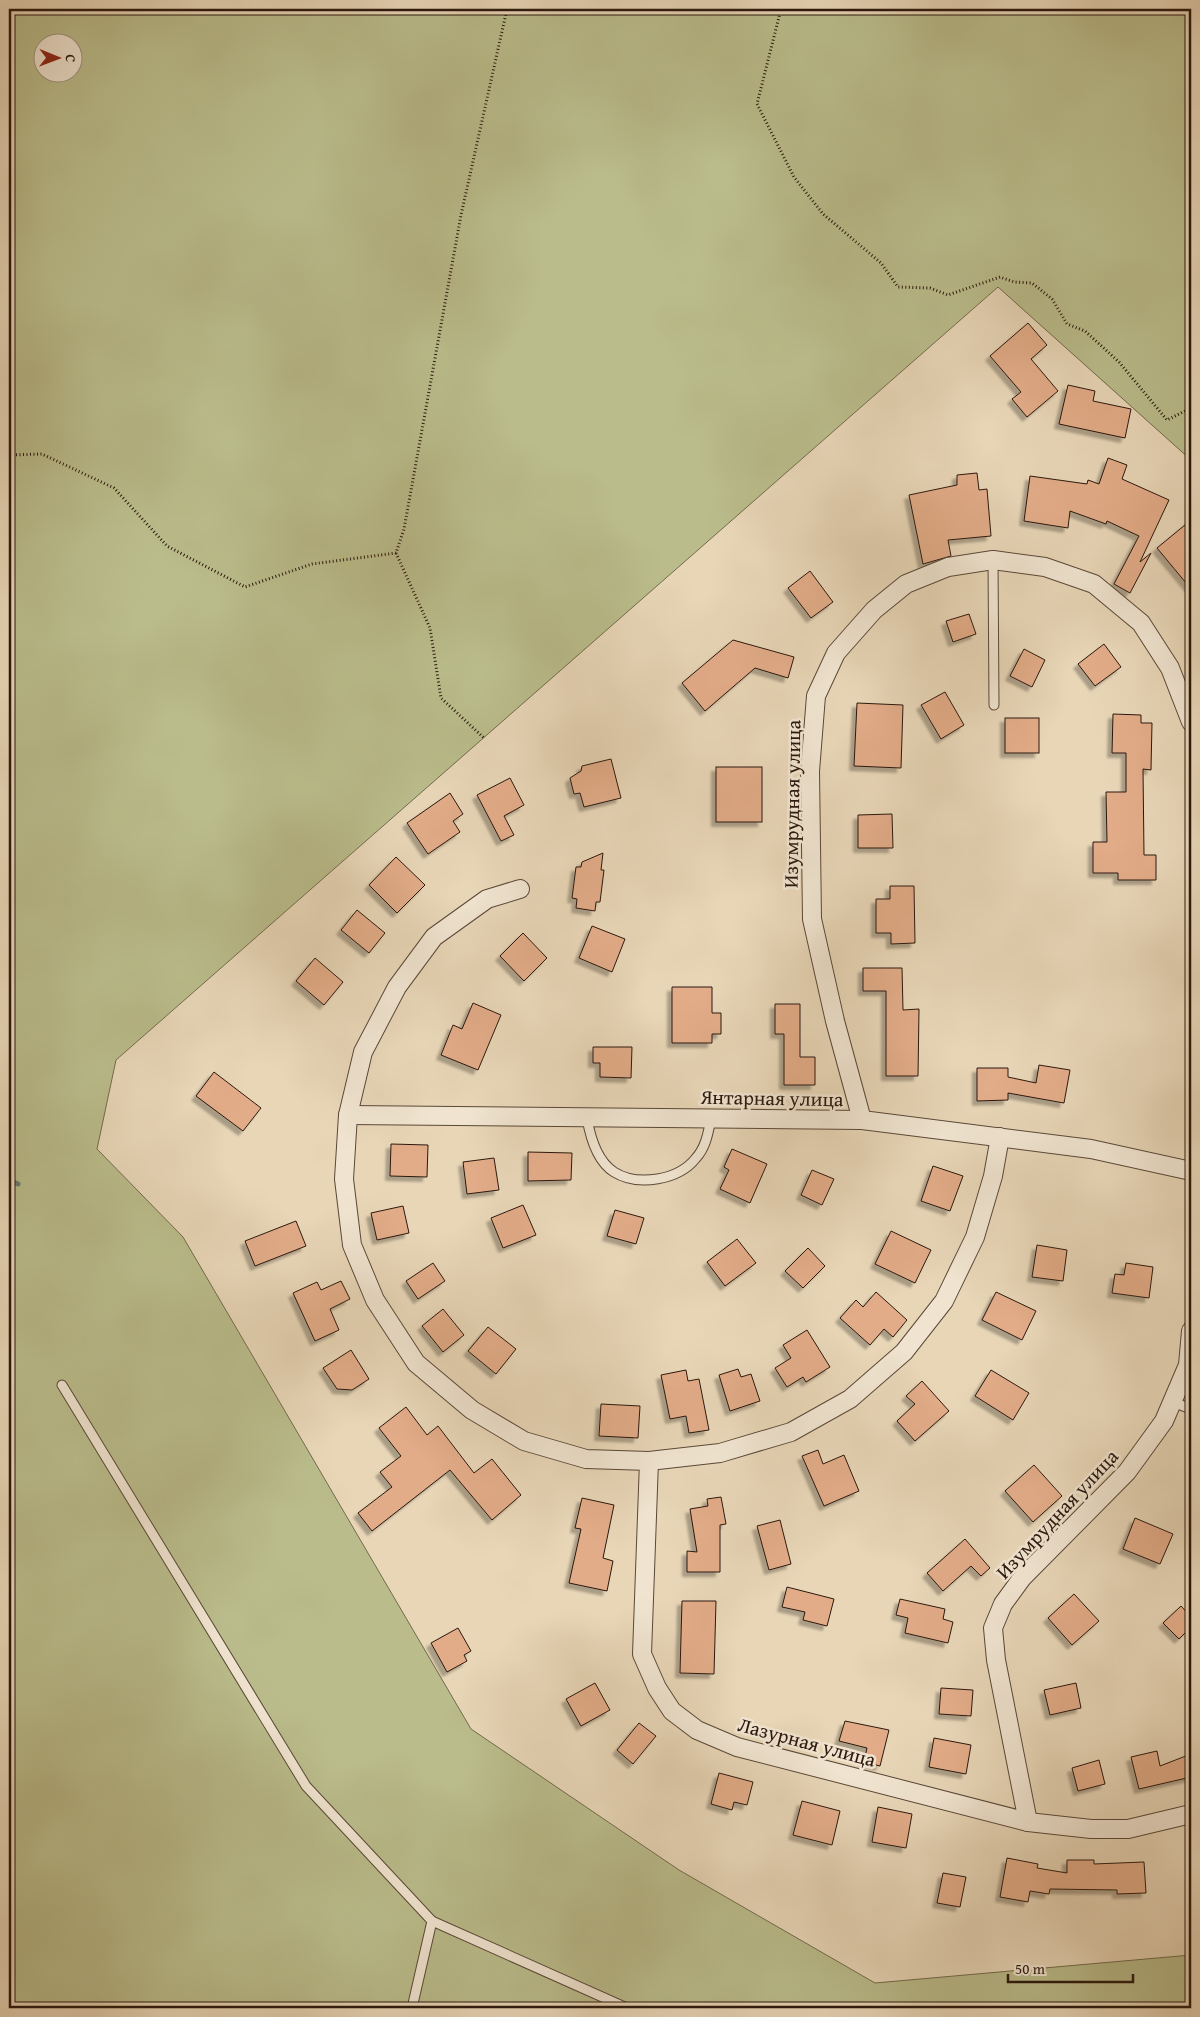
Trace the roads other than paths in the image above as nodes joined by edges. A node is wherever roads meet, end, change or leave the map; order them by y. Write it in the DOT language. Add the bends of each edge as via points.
graph roads {
  1 [pos="994,560"];
  2 [pos="994,705"];
  3 [pos="1191,722"];
  4 [pos="520,889"];
  5 [pos="348,1115"];
  6 [pos="587,1118"];
  7 [pos="711,1119"];
  8 [pos="862,1120"];
  9 [pos="1000,1137"];
  10 [pos="1191,1170"];
  11 [pos="1191,1331"];
  12 [pos="62,1385"];
  13 [pos="1173,1402"];
  14 [pos="1191,1409"];
  15 [pos="649,1461"];
  16 [pos="1191,1814"];
  17 [pos="1028,1822"];
  18 [pos="432,1921"];
  19 [pos="412,2008"];
  20 [pos="627,2008"];
  1 -- 2 [label="lane"];
  1 -- 3 [label="street, Изумрудная улица" via="1044,567 1094,584 1141,623 1170,668"];
  1 -- 8 [label="street, Изумрудная улица" via="948,567 906,584 874,610 836,653 816,696 810,771 812,919"];
  4 -- 5 [label="street" via="487,899 434,937 397,987 363,1052"];
  5 -- 6 [label="street, Янтарная улица"];
  5 -- 15 [label="street" via="344,1179 352,1245 375,1300 416,1363 472,1410 524,1441 586,1459"];
  6 -- 7 [label="street, Янтарная улица"];
  6 -- 7 [label="lane" via="594,1145 614,1172 646,1180 681,1172 696,1158 707,1139"];
  7 -- 8 [label="street, Янтарная улица"];
  8 -- 9 [label="street, Янтарная улица"];
  9 -- 10 [label="street, Янтарная улица" via="1091,1149"];
  9 -- 15 [label="street" via="993,1176 975,1237 944,1301 904,1352 850,1399 791,1432 720,1453"];
  11 -- 13 [label="street, Изумрудная улица" via="1188,1365"];
  12 -- 18 [label="lane" via="306,1786"];
  13 -- 14 [label="lane"];
  13 -- 17 [label="street, Изумрудная улица" via="1164,1421 1128,1472 1022,1578 1003,1604 993,1628 996,1660"];
  15 -- 17 [label="street, Лазурная улица" via="642,1654 657,1688 672,1711 697,1730 737,1747"];
  16 -- 17 [label="street, Лазурная улица" via="1128,1829 1091,1829"];
  18 -- 19 [label="lane"];
  18 -- 20 [label="lane"];
}
